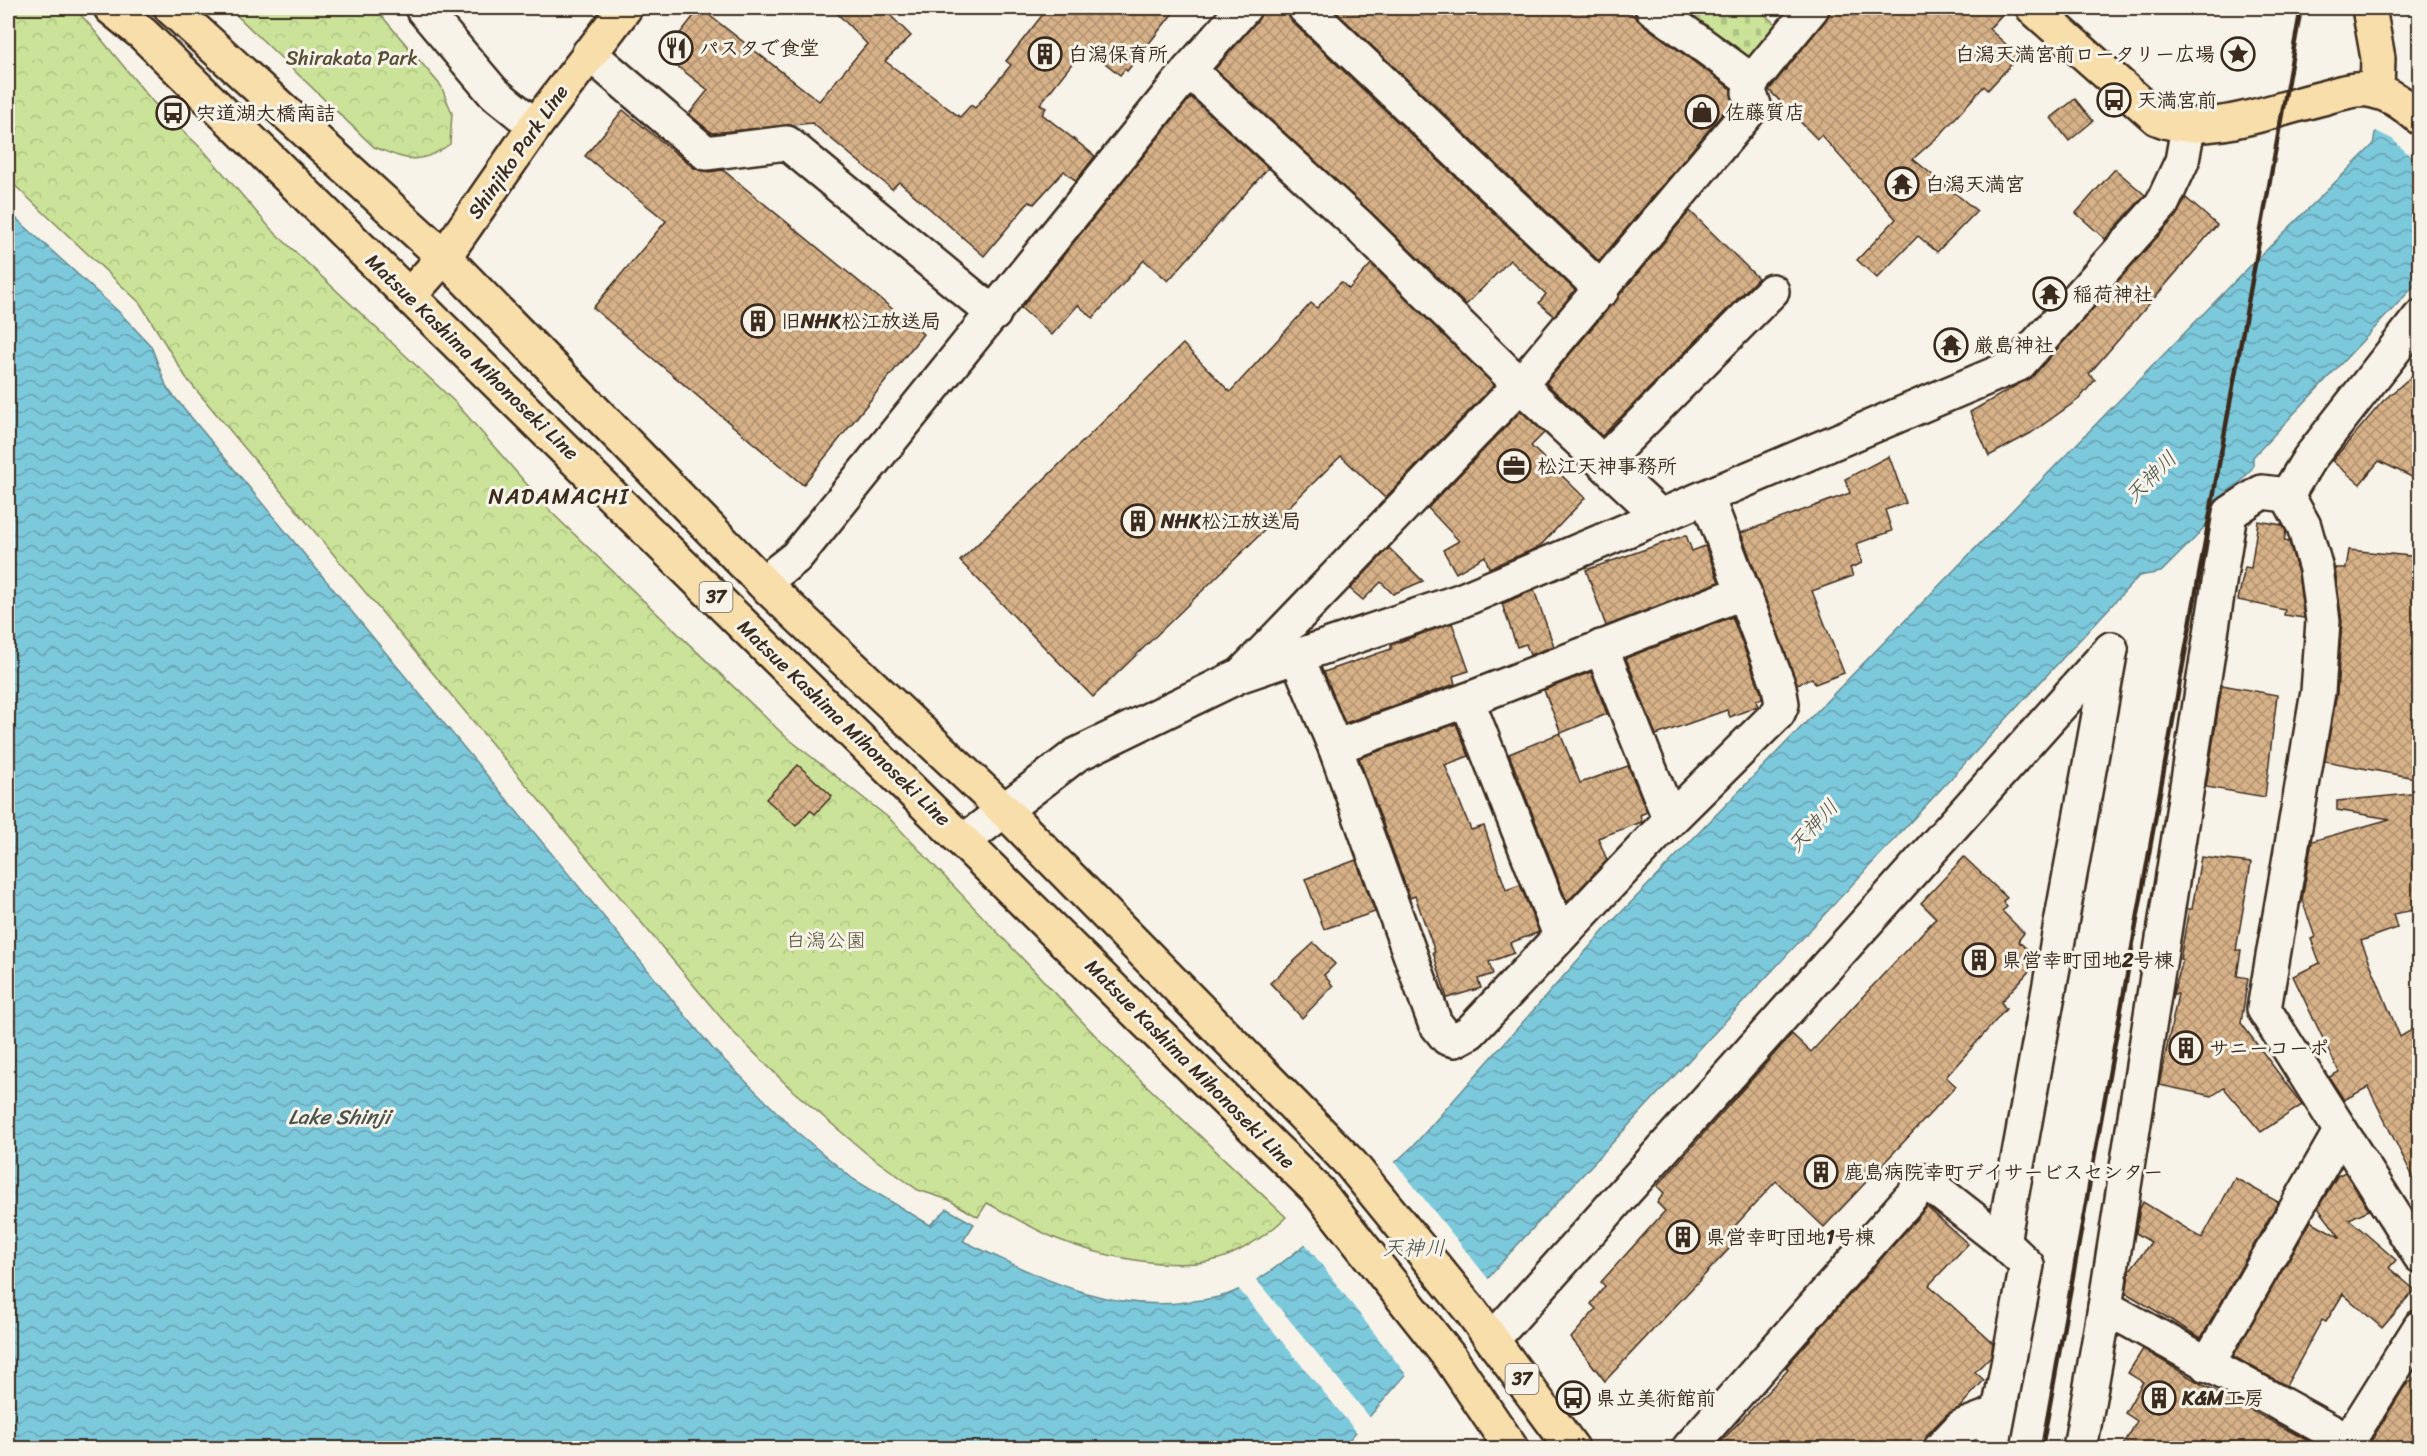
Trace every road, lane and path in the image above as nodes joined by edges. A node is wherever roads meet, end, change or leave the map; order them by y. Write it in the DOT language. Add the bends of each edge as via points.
graph roads {
  1 [pos="111,8"];
  2 [pos="171,8"];
  3 [pos="422,8"];
  4 [pos="625,8"];
  5 [pos="1244,8"];
  6 [pos="1305,8"];
  7 [pos="1652,8"];
  8 [pos="1812,8"];
  9 [pos="2369,8"];
  10 [pos="2050,13"];
  11 [pos="589,53"];
  12 [pos="1190,70"];
  13 [pos="1752,81"];
  14 [pos="2400,105"];
  15 [pos="535,126"];
  16 [pos="2188,127"];
  17 [pos="444,257"];
  18 [pos="1602,290"];
  19 [pos="1772,291"];
  20 [pos="409,296"];
  21 [pos="993,314"];
  22 [pos="2420,316"];
  23 [pos="1520,386"];
  24 [pos="1604,461"];
  25 [pos="2287,495"];
  26 [pos="1707,497"];
  27 [pos="1659,515"];
  28 [pos="763,583"];
  29 [pos="1744,592"];
  30 [pos="1601,647"];
  31 [pos="1297,657"];
  32 [pos="1241,675"];
  33 [pos="1467,700"];
  34 [pos="1335,747"];
  35 [pos="1003,809"];
  36 [pos="1670,820"];
  37 [pos="964,841"];
  38 [pos="1560,935"];
  39 [pos="2340,1132"];
  40 [pos="2003,1242"];
  41 [pos="2420,1256"];
  42 [pos="2105,1307"];
  43 [pos="2420,1327"];
  44 [pos="1493,1339"];
  45 [pos="2207,1365"];
  46 [pos="1998,1413"];
  47 [pos="2346,1445"];
  48 [pos="1511,1449"];
  49 [pos="1572,1449"];
  50 [pos="1689,1449"];
  51 [pos="1941,1449"];
  52 [pos="1992,1449"];
  53 [pos="2080,1449"];
  1 -- 20 [label="main road, Matsue Kashima Mihonoseki Line / 37" via="143,34"];
  2 -- 17 [label="main road, 37"];
  3 -- 15 [label="street" via="493,92"];
  4 -- 11 [label="main road, Shinjiko Park Line"];
  5 -- 12 [label="street"];
  6 -- 18 [label="street"];
  7 -- 13 [label="street"];
  8 -- 13 [label="street"];
  9 -- 14 [label="main road" via="2378,58"];
  10 -- 16 [label="main road" via="2157,118"];
  11 -- 15 [label="main road, Shinjiko Park Line"];
  11 -- 21 [label="street" via="706,153 787,143"];
  12 -- 21 [label="street"];
  12 -- 23 [label="street" via="1359,226"];
  13 -- 18 [label="street" via="1749,92 1754,105"];
  14 -- 16 [label="main road" via="2347,92 2205,127"];
  15 -- 17 [label="main road, Shinjiko Park Line"];
  16 -- 26 [label="street" via="2182,161 2162,204 2019,364"];
  17 -- 20 [label="main road, Shinjiko Park Line"];
  17 -- 28 [label="main road, 37"];
  18 -- 23 [label="street"];
  19 -- 24 [label="street"];
  20 -- 37 [label="main road, Matsue Kashima Mihonoseki Line / 37"];
  21 -- 28 [label="street" via="795,557"];
  22 -- 25 [label="street" via="2309,459"];
  23 -- 24 [label="street"];
  23 -- 32 [label="street"];
  24 -- 27 [label="street"];
  25 -- 39 [label="street" via="2304,526 2316,569 2323,621 2318,692 2264,1009"];
  25 -- 42 [label="street" via="2262,492 2230,513"];
  26 -- 27 [label="street"];
  26 -- 29 [label="street"];
  27 -- 31 [label="street" via="1460,601"];
  28 -- 35 [label="main road, 37"];
  29 -- 30 [label="street"];
  29 -- 36 [label="street" via="1782,704 1771,721"];
  30 -- 33 [label="street"];
  30 -- 36 [label="street"];
  31 -- 32 [label="street"];
  31 -- 34 [label="street"];
  32 -- 35 [label="street" via="1076,755"];
  33 -- 34 [label="street"];
  33 -- 38 [label="street"];
  34 -- 38 [label="street" via="1435,1023 1447,1038 1455,1040 1470,1032"];
  35 -- 37 [label="street"];
  35 -- 44 [label="main road, 37" via="1351,1164"];
  36 -- 38 [label="street"];
  37 -- 48 [label="main road, Matsue Kashima Mihonoseki Line / 37" via="1318,1191 1451,1359"];
  39 -- 41 [label="street"];
  39 -- 45 [label="street"];
  40 -- 44 [label="street" via="2111,649"];
  40 -- 46 [label="street" via="2027,1265"];
  40 -- 50 [label="street" via="1925,1181"];
  42 -- 45 [label="street"];
  42 -- 53 [label="street"];
  43 -- 47 [label="street"];
  44 -- 49 [label="main road, 37"];
  45 -- 47 [label="street"];
  46 -- 51 [label="street" via="1961,1427"];
  46 -- 52 [label="street"];
}
